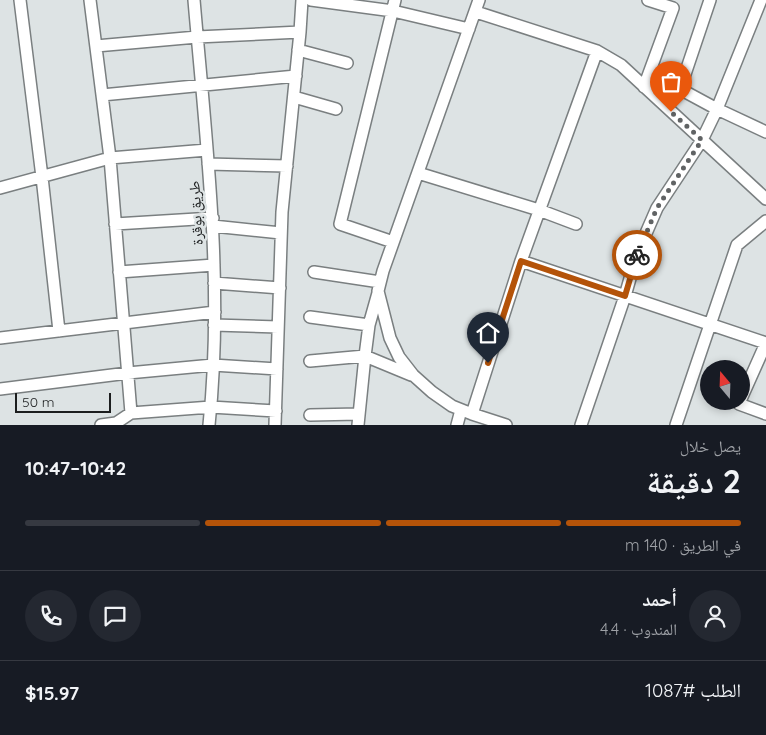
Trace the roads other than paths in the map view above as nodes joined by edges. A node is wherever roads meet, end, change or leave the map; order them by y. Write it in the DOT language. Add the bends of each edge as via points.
graph roads {
  1 [pos="20,0"];
  2 [pos="90,0"];
  3 [pos="194,0"];
  4 [pos="302,0"];
  5 [pos="311,0"];
  6 [pos="479,0"];
  7 [pos="648,0"];
  8 [pos="710,0"];
  9 [pos="762,0"];
  10 [pos="394,5"];
  11 [pos="476,12"];
  12 [pos="470,29"];
  13 [pos="300,32"];
  14 [pos="197,37"];
  15 [pos="96,46"];
  16 [pos="298,50"];
  17 [pos="597,50"];
  18 [pos="347,64"];
  19 [pos="296,76"];
  20 [pos="201,85"];
  21 [pos="644,87"];
  22 [pos="102,95"];
  23 [pos="294,97"];
  24 [pos="336,108"];
  25 [pos="717,109"];
  26 [pos="766,132"];
  27 [pos="702,140"];
  28 [pos="207,150"];
  29 [pos="110,158"];
  30 [pos="208,164"];
  31 [pos="287,166"];
  32 [pos="418,173"];
  33 [pos="42,177"];
  34 [pos="0,188"];
  35 [pos="766,199"];
  36 [pos="539,210"];
  37 [pos="766,221"];
  38 [pos="213,222"];
  39 [pos="116,224"];
  40 [pos="576,224"];
  41 [pos="282,233"];
  42 [pos="393,242"];
  43 [pos="521,261"];
  44 [pos="214,265"];
  45 [pos="120,272"];
  46 [pos="314,272"];
  47 [pos="214,283"];
  48 [pos="379,287"];
  49 [pos="280,288"];
  50 [pos="625,296"];
  51 [pos="215,312"];
  52 [pos="310,317"];
  53 [pos="124,324"];
  54 [pos="709,324"];
  55 [pos="214,325"];
  56 [pos="369,325"];
  57 [pos="278,327"];
  58 [pos="59,331"];
  59 [pos="0,338"];
  60 [pos="766,343"];
  61 [pos="365,356"];
  62 [pos="310,361"];
  63 [pos="213,365"];
  64 [pos="277,369"];
  65 [pos="128,373"];
  66 [pos="413,375"];
  67 [pos="750,379"];
  68 [pos="0,389"];
  69 [pos="211,407"];
  70 [pos="750,408"];
  71 [pos="276,411"];
  72 [pos="467,412"];
  73 [pos="131,413"];
  74 [pos="766,414"];
  75 [pos="310,415"];
  76 [pos="359,420"];
  77 [pos="101,425"];
  78 [pos="209,425"];
  79 [pos="275,425"];
  80 [pos="457,425"];
  81 [pos="506,425"];
  82 [pos="581,425"];
  83 [pos="676,425"];
  1 -- 33 [label="street"];
  2 -- 15 [label="street"];
  3 -- 14 [label="street, طريق بوقرة"];
  4 -- 13 [label="street"];
  5 -- 10 [label="street"];
  6 -- 11 [label="street"];
  7 -- 21 [label="street" via="673,8"];
  8 -- 25 [label="street" via="680,89"];
  9 -- 25 [label="street"];
  10 -- 12 [label="street"];
  10 -- 42 [label="street" via="340,224"];
  11 -- 12 [label="street"];
  11 -- 17 [label="street"];
  12 -- 32 [label="street"];
  13 -- 14 [label="street"];
  13 -- 16 [label="street"];
  14 -- 15 [label="street"];
  14 -- 20 [label="street, طريق بوقرة"];
  15 -- 22 [label="street"];
  16 -- 18 [label="street"];
  16 -- 19 [label="street"];
  17 -- 21 [label="street"];
  17 -- 36 [label="street"];
  19 -- 20 [label="street"];
  19 -- 23 [label="street"];
  20 -- 22 [label="street"];
  20 -- 28 [label="street, طريق بوقرة"];
  21 -- 27 [label="street"];
  22 -- 29 [label="street"];
  23 -- 24 [label="street"];
  23 -- 31 [label="street"];
  25 -- 26 [label="street"];
  25 -- 27 [label="street"];
  27 -- 35 [label="street"];
  27 -- 50 [label="street" via="657,208 637,254"];
  28 -- 29 [label="street"];
  28 -- 30 [label="street, طريق بوقرة"];
  29 -- 33 [label="street"];
  29 -- 39 [label="street"];
  30 -- 31 [label="street"];
  30 -- 38 [label="street, طريق بوقرة"];
  31 -- 41 [label="street"];
  32 -- 36 [label="street"];
  32 -- 42 [label="street"];
  33 -- 34 [label="street"];
  33 -- 58 [label="street"];
  36 -- 40 [label="street"];
  36 -- 43 [label="street"];
  37 -- 54 [label="street" via="737,245"];
  38 -- 39 [label="street"];
  38 -- 41 [label="street"];
  38 -- 44 [label="street, طريق بوقرة"];
  39 -- 45 [label="street"];
  41 -- 49 [label="street"];
  42 -- 48 [label="street"];
  43 -- 50 [label="street"];
  43 -- 72 [label="street"];
  44 -- 45 [label="street"];
  44 -- 47 [label="street, طريق بوقرة"];
  45 -- 53 [label="street"];
  46 -- 48 [label="street"];
  47 -- 49 [label="street"];
  47 -- 51 [label="street, طريق بوقرة"];
  48 -- 56 [label="street"];
  48 -- 66 [label="street" via="390,338"];
  49 -- 57 [label="street"];
  50 -- 54 [label="street"];
  50 -- 82 [label="street"];
  51 -- 53 [label="street"];
  51 -- 55 [label="street, طريق بوقرة"];
  52 -- 56 [label="street"];
  53 -- 58 [label="street"];
  53 -- 65 [label="street"];
  54 -- 60 [label="street"];
  54 -- 83 [label="street"];
  55 -- 57 [label="street"];
  55 -- 63 [label="street, طريق بوقرة"];
  56 -- 61 [label="street"];
  57 -- 64 [label="street"];
  58 -- 59 [label="street"];
  60 -- 67 [label="street"];
  61 -- 62 [label="street"];
  61 -- 66 [label="street"];
  61 -- 76 [label="street"];
  63 -- 64 [label="street"];
  63 -- 65 [label="street"];
  63 -- 69 [label="street, طريق بوقرة"];
  64 -- 71 [label="street"];
  65 -- 68 [label="street"];
  65 -- 73 [label="street"];
  66 -- 72 [label="street" via="452,406"];
  69 -- 71 [label="street"];
  69 -- 73 [label="street"];
  69 -- 78 [label="street, طريق بوقرة"];
  70 -- 74 [label="street"];
  71 -- 79 [label="street"];
  72 -- 80 [label="street"];
  72 -- 81 [label="street"];
  73 -- 77 [label="street" via="116,423"];
  75 -- 76 [label="street"];
}
